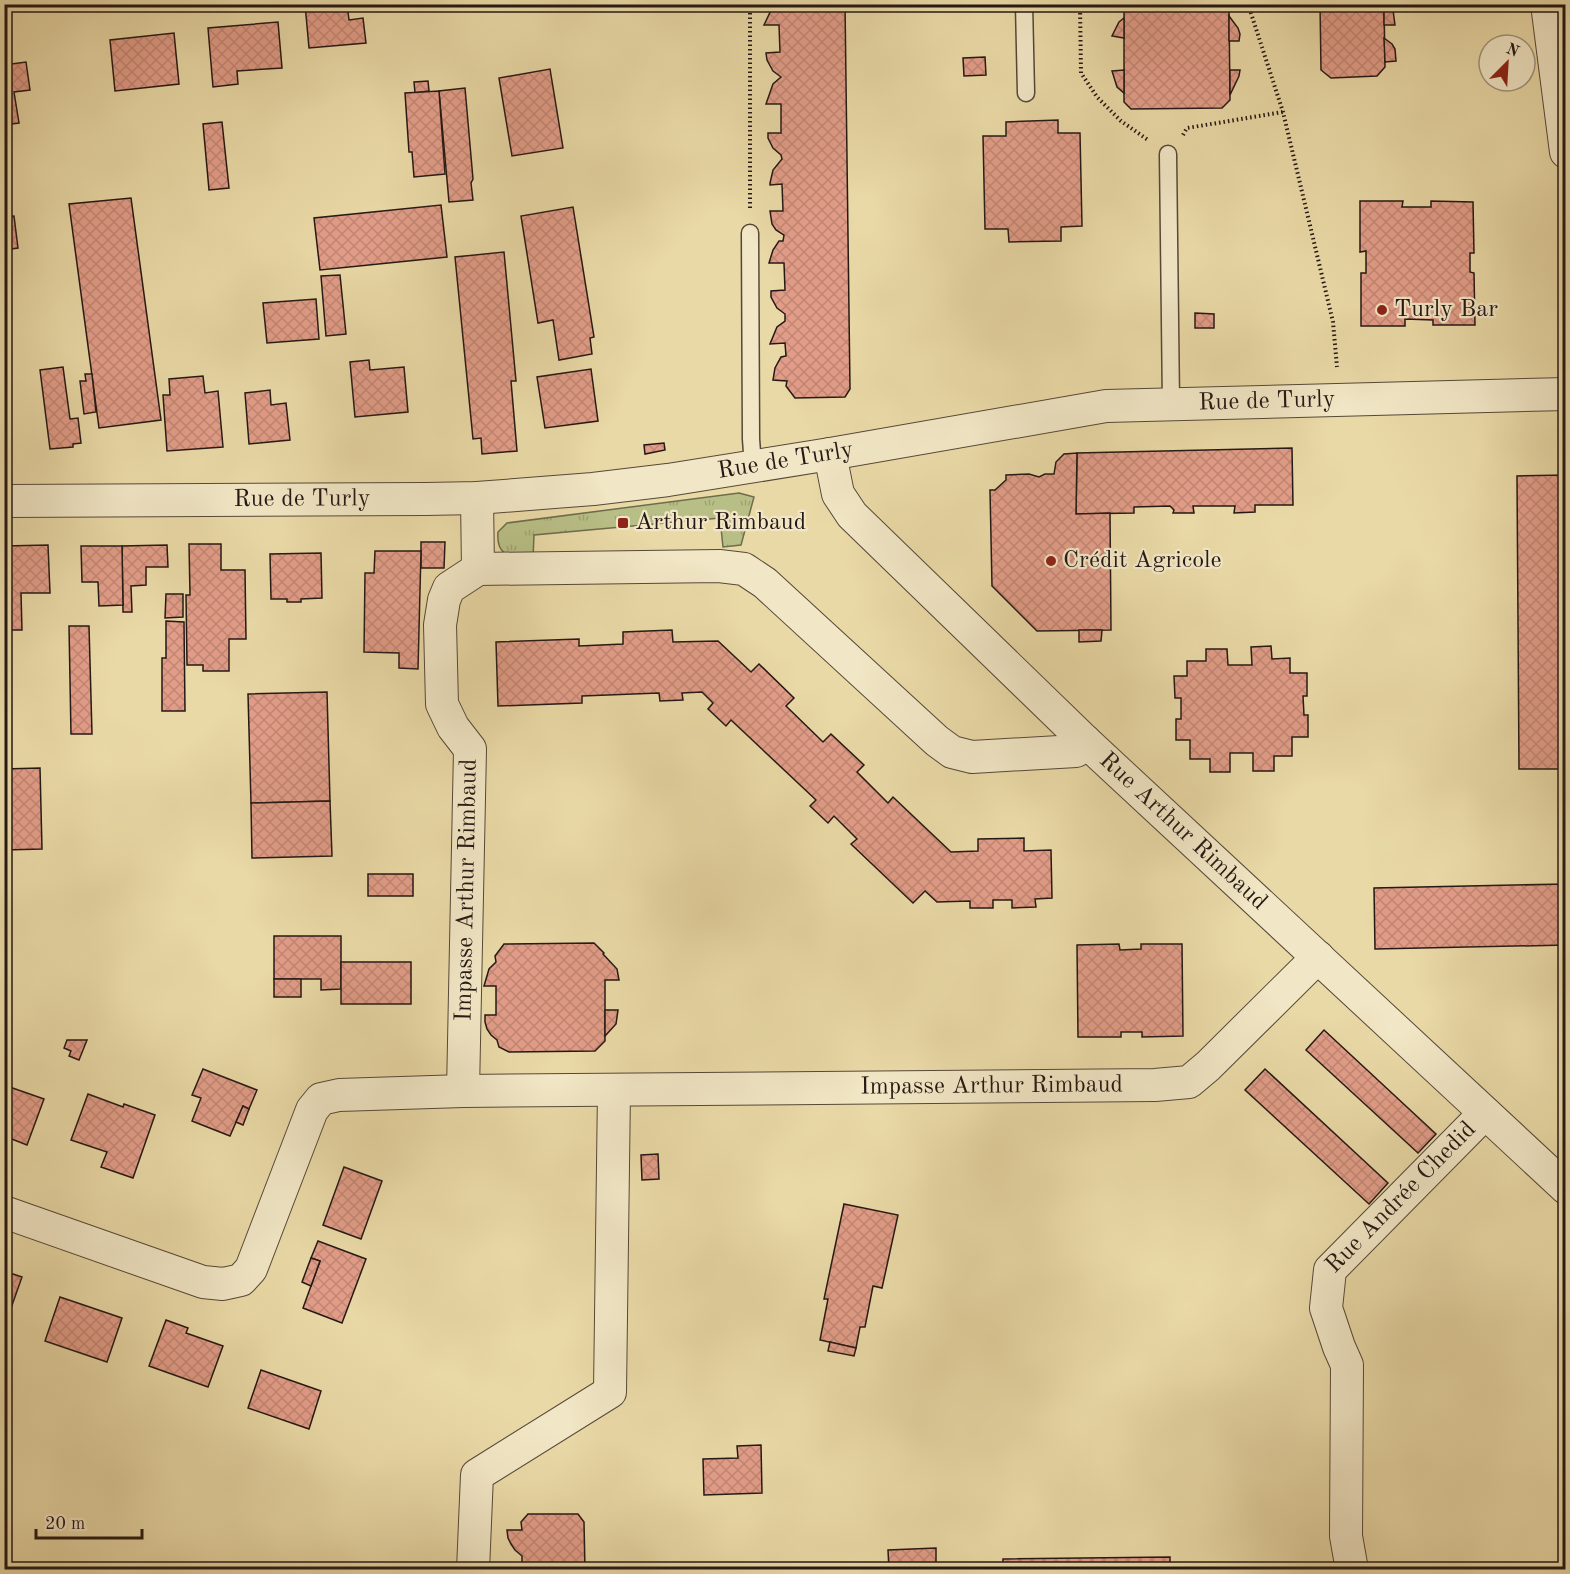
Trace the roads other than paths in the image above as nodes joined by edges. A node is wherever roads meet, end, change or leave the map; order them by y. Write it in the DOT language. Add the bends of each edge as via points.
graph roads {
  1 [pos="1024,4"];
  2 [pos="1547,4"];
  3 [pos="1026,93"];
  4 [pos="1566,152"];
  5 [pos="1168,154"];
  6 [pos="750,233"];
  7 [pos="1566,394"];
  8 [pos="1171,404"];
  9 [pos="830,454"];
  10 [pos="753,466"];
  11 [pos="477,498"];
  12 [pos="4,501"];
  13 [pos="478,569"];
  14 [pos="1085,741"];
  15 [pos="1318,957"];
  16 [pos="614,1090"];
  17 [pos="463,1091"];
  18 [pos="1485,1113"];
  19 [pos="1566,1188"];
  20 [pos="4,1212"];
  21 [pos="473,1569"];
  22 [pos="1352,1569"];
  1 -- 3 [label="lane"];
  2 -- 4 [label="street"];
  5 -- 8 [label="lane"];
  6 -- 10 [label="lane"];
  7 -- 8 [label="street, Rue de Turly"];
  8 -- 9 [label="street, Rue de Turly" via="1106,406"];
  9 -- 10 [label="street, Rue de Turly"];
  9 -- 14 [label="street, Rue Arthur Rimbaud" via="838,494 852,515"];
  10 -- 11 [label="street, Rue de Turly" via="603,488"];
  11 -- 12 [label="street, Rue de Turly"];
  11 -- 13 [label="street"];
  13 -- 14 [label="street" via="744,569 765,583 952,752 972,757 1076,751"];
  13 -- 17 [label="street, Impasse Arthur Rimbaud" via="449,588 440,626 442,704 470,749"];
  14 -- 15 [label="street, Rue Arthur Rimbaud"];
  15 -- 16 [label="street, Impasse Arthur Rimbaud" via="1189,1082"];
  15 -- 18 [label="street, Rue Arthur Rimbaud"];
  16 -- 17 [label="street, Impasse Arthur Rimbaud"];
  16 -- 21 [label="street" via="610,1392 477,1475"];
  17 -- 20 [label="street, Impasse Arthur Rimbaud" via="321,1099 312,1110 250,1269 241,1280 223,1284 203,1282"];
  18 -- 19 [label="street, Rue Arthur Rimbaud"];
  18 -- 22 [label="street, Rue Andrée Chedid" via="1330,1270 1326,1308 1347,1365 1347,1536"];
}
